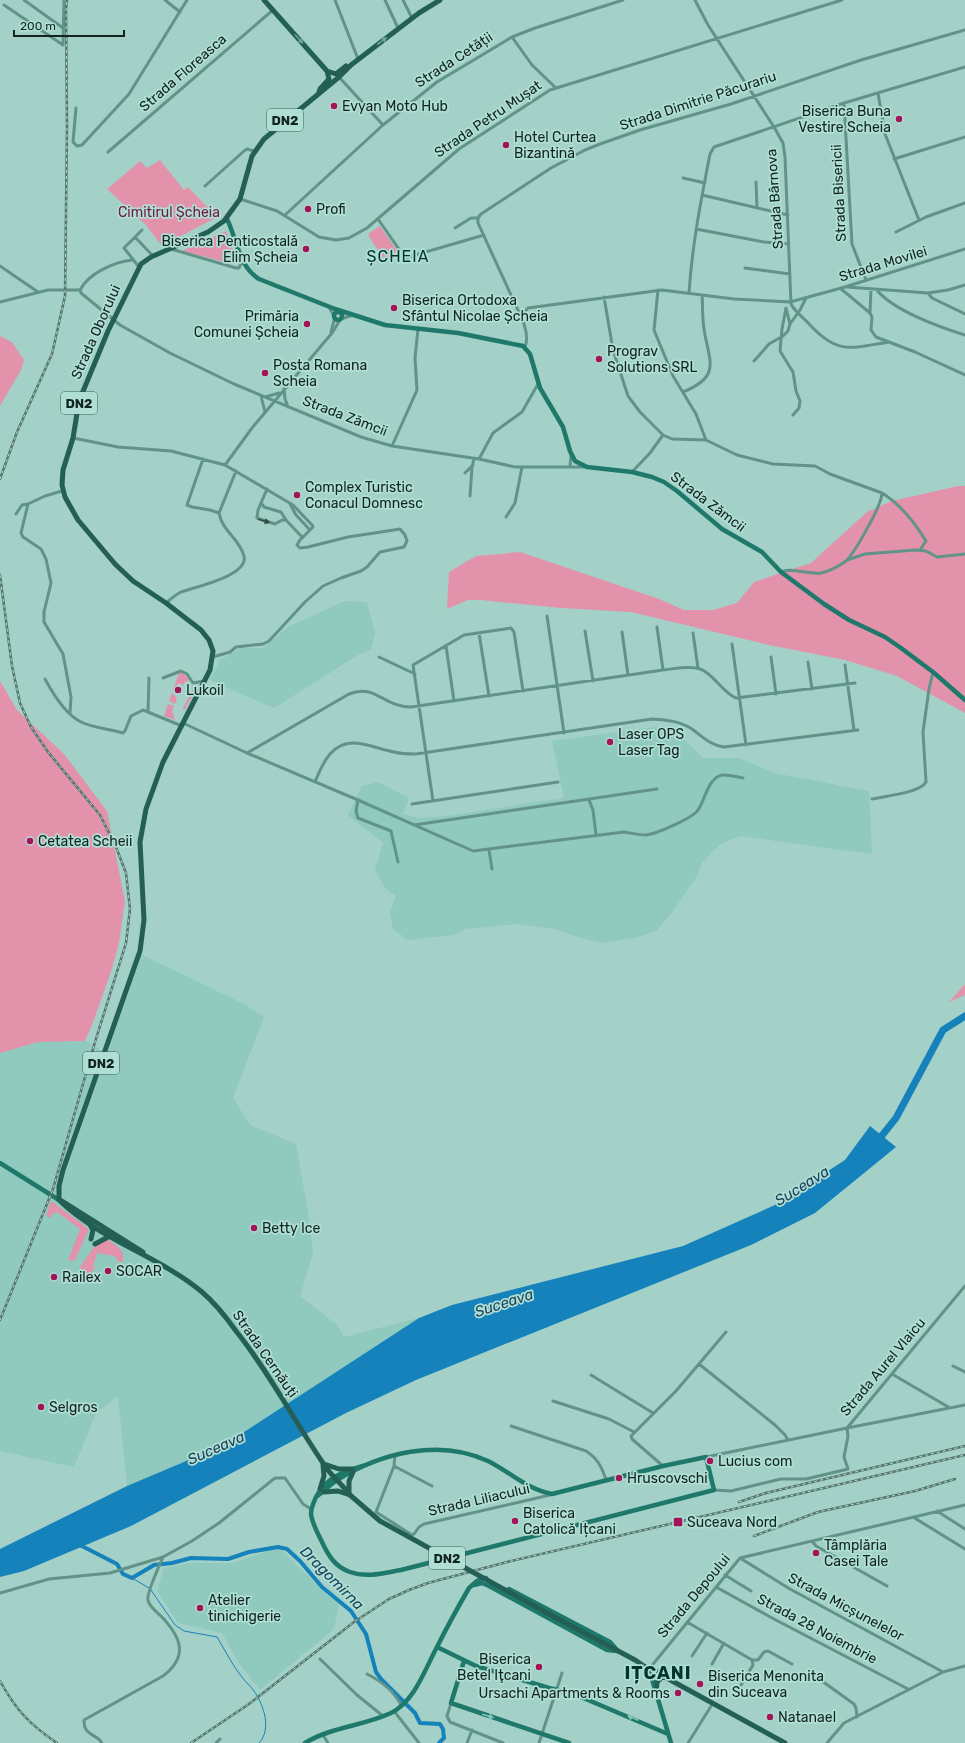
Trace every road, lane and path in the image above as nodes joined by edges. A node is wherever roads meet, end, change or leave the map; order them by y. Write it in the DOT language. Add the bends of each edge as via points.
graph roads {
  1 [pos="24,0"];
  2 [pos="64,0"];
  3 [pos="166,0"];
  4 [pos="187,0"];
  5 [pos="264,0"];
  6 [pos="334,0"];
  7 [pos="385,0"];
  8 [pos="403,0"];
  9 [pos="440,0"];
  10 [pos="623,0"];
  11 [pos="695,0"];
  12 [pos="842,0"];
  13 [pos="4,5"];
  14 [pos="273,10"];
  15 [pos="180,12"];
  16 [pos="412,18"];
  17 [pos="63,28"];
  18 [pos="398,28"];
  19 [pos="965,30"];
  20 [pos="512,37"];
  21 [pos="716,38"];
  22 [pos="358,59"];
  23 [pos="350,64"];
  24 [pos="965,67"];
  25 [pos="327,71"];
  26 [pos="339,77"];
  27 [pos="556,88"];
  28 [pos="319,92"];
  29 [pos="878,93"];
  30 [pos="754,96"];
  31 [pos="844,103"];
  32 [pos="76,108"];
  33 [pos="383,126"];
  34 [pos="774,127"];
  35 [pos="965,137"];
  36 [pos="254,151"];
  37 [pos="108,152"];
  38 [pos="894,158"];
  39 [pos="683,178"];
  40 [pos="756,182"];
  41 [pos="705,183"];
  42 [pos="205,186"];
  43 [pos="702,195"];
  44 [pos="240,199"];
  45 [pos="965,203"];
  46 [pos="756,208"];
  47 [pos="285,215"];
  48 [pos="788,215"];
  49 [pos="478,218"];
  50 [pos="227,219"];
  51 [pos="378,219"];
  52 [pos="919,220"];
  53 [pos="455,228"];
  54 [pos="696,229"];
  55 [pos="142,230"];
  56 [pos="896,232"];
  57 [pos="484,235"];
  58 [pos="135,237"];
  59 [pos="789,244"];
  60 [pos="171,249"];
  61 [pos="965,249"];
  62 [pos="153,256"];
  63 [pos="132,260"];
  64 [pos="243,260"];
  65 [pos="0,266"];
  66 [pos="139,267"];
  67 [pos="745,268"];
  68 [pos="790,274"];
  69 [pos="866,280"];
  70 [pos="965,285"];
  71 [pos="845,287"];
  72 [pos="840,288"];
  73 [pos="871,289"];
  74 [pos="876,289"];
  75 [pos="80,290"];
  76 [pos="658,290"];
  77 [pos="38,292"];
  78 [pos="689,293"];
  79 [pos="928,293"];
  80 [pos="702,295"];
  81 [pos="604,297"];
  82 [pos="806,298"];
  83 [pos="0,302"];
  84 [pos="788,302"];
  85 [pos="329,306"];
  86 [pos="786,308"];
  87 [pos="798,313"];
  88 [pos="870,313"];
  89 [pos="965,314"];
  90 [pos="352,315"];
  91 [pos="522,315"];
  92 [pos="338,316"];
  93 [pos="113,320"];
  94 [pos="790,324"];
  95 [pos="418,329"];
  96 [pos="329,335"];
  97 [pos="965,335"];
  98 [pos="781,338"];
  99 [pos="889,342"];
  100 [pos="525,348"];
  101 [pos="754,361"];
  102 [pos="965,376"];
  103 [pos="538,384"];
  104 [pos="284,389"];
  105 [pos="683,392"];
  106 [pos="281,393"];
  107 [pos="262,396"];
  108 [pos="274,401"];
  109 [pos="288,407"];
  110 [pos="265,412"];
  111 [pos="793,415"];
  112 [pos="663,435"];
  113 [pos="73,438"];
  114 [pos="706,440"];
  115 [pos="392,446"];
  116 [pos="571,454"];
  117 [pos="203,458"];
  118 [pos="474,459"];
  119 [pos="479,459"];
  120 [pos="225,465"];
  121 [pos="473,465"];
  122 [pos="570,467"];
  123 [pos="587,467"];
  124 [pos="522,468"];
  125 [pos="236,471"];
  126 [pos="632,472"];
  127 [pos="465,473"];
  128 [pos="267,489"];
  129 [pos="62,491"];
  130 [pos="882,493"];
  131 [pos="470,496"];
  132 [pos="261,503"];
  133 [pos="28,504"];
  134 [pos="219,513"];
  135 [pos="16,514"];
  136 [pos="506,517"];
  137 [pos="286,520"];
  138 [pos="302,537"];
  139 [pos="920,550"];
  140 [pos="965,554"];
  141 [pos="847,560"];
  142 [pos="781,572"];
  143 [pos="166,603"];
  144 [pos="547,616"];
  145 [pos="656,627"];
  146 [pos="585,631"];
  147 [pos="622,632"];
  148 [pos="694,632"];
  149 [pos="479,633"];
  150 [pos="732,644"];
  151 [pos="446,646"];
  152 [pos="213,656"];
  153 [pos="379,657"];
  154 [pos="771,657"];
  155 [pos="808,662"];
  156 [pos="845,666"];
  157 [pos="698,668"];
  158 [pos="663,670"];
  159 [pos="933,672"];
  160 [pos="414,674"];
  161 [pos="628,675"];
  162 [pos="149,678"];
  163 [pos="163,678"];
  164 [pos="45,679"];
  165 [pos="204,681"];
  166 [pos="592,681"];
  167 [pos="855,683"];
  168 [pos="847,684"];
  169 [pos="557,686"];
  170 [pos="812,689"];
  171 [pos="523,691"];
  172 [pos="776,694"];
  173 [pos="489,696"];
  174 [pos="740,699"];
  175 [pos="965,700"];
  176 [pos="454,701"];
  177 [pos="420,706"];
  178 [pos="148,712"];
  179 [pos="70,713"];
  180 [pos="182,724"];
  181 [pos="564,733"];
  182 [pos="746,745"];
  183 [pos="247,753"];
  184 [pos="427,753"];
  185 [pos="743,778"];
  186 [pos="315,782"];
  187 [pos="558,782"];
  188 [pos="657,789"];
  189 [pos="872,799"];
  190 [pos="358,800"];
  191 [pos="589,800"];
  192 [pos="433,801"];
  193 [pos="412,804"];
  194 [pos="414,825"];
  195 [pos="596,835"];
  196 [pos="488,850"];
  197 [pos="398,862"];
  198 [pos="492,869"];
  199 [pos="0,1163"];
  200 [pos="59,1200"];
  201 [pos="89,1222"];
  202 [pos="110,1236"];
  203 [pos="172,1272"];
  204 [pos="965,1286"];
  205 [pos="726,1332"];
  206 [pos="699,1364"];
  207 [pos="953,1366"];
  208 [pos="965,1372"];
  209 [pos="892,1374"];
  210 [pos="591,1376"];
  211 [pos="553,1401"];
  212 [pos="965,1405"];
  213 [pos="950,1408"];
  214 [pos="653,1413"];
  215 [pos="511,1426"];
  216 [pos="847,1428"];
  217 [pos="634,1432"];
  218 [pos="788,1440"];
  219 [pos="395,1455"];
  220 [pos="706,1457"];
  221 [pos="323,1464"];
  222 [pos="394,1466"];
  223 [pos="664,1466"];
  224 [pos="353,1470"];
  225 [pos="336,1478"];
  226 [pos="606,1480"];
  227 [pos="432,1486"];
  228 [pos="322,1490"];
  229 [pos="714,1490"];
  230 [pos="552,1494"];
  231 [pos="350,1495"];
  232 [pos="965,1505"];
  233 [pos="311,1509"];
  234 [pos="937,1511"];
  235 [pos="913,1517"];
  236 [pos="965,1528"];
  237 [pos="812,1541"];
  238 [pos="965,1549"];
  239 [pos="163,1557"];
  240 [pos="740,1558"];
  241 [pos="725,1575"];
  242 [pos="887,1586"];
  243 [pos="716,1587"];
  244 [pos="469,1588"];
  245 [pos="752,1591"];
  246 [pos="0,1594"];
  247 [pos="686,1622"];
  248 [pos="707,1633"];
  249 [pos="724,1643"];
  250 [pos="437,1647"];
  251 [pos="618,1651"];
  252 [pos="692,1656"];
  253 [pos="320,1659"];
  254 [pos="752,1660"];
  255 [pos="464,1661"];
  256 [pos="712,1664"];
  257 [pos="792,1664"];
  258 [pos="965,1666"];
  259 [pos="649,1668"];
  260 [pos="943,1672"];
  261 [pos="562,1673"];
  262 [pos="366,1674"];
  263 [pos="663,1676"];
  264 [pos="822,1681"];
  265 [pos="741,1685"];
  266 [pos="908,1689"];
  267 [pos="556,1690"];
  268 [pos="656,1693"];
  269 [pos="451,1703"];
  270 [pos="713,1703"];
  271 [pos="402,1705"];
  272 [pos="394,1711"];
  273 [pos="383,1716"];
  274 [pos="857,1717"];
  275 [pos="472,1730"];
  276 [pos="323,1734"];
  277 [pos="542,1734"];
  278 [pos="668,1734"];
  279 [pos="220,1739"];
  280 [pos="689,1742"];
  281 [pos="102,1743"];
  282 [pos="216,1743"];
  283 [pos="305,1743"];
  284 [pos="328,1743"];
  285 [pos="419,1743"];
  286 [pos="467,1743"];
  287 [pos="503,1743"];
  288 [pos="539,1743"];
  289 [pos="569,1743"];
  290 [pos="670,1743"];
  291 [pos="694,1743"];
  292 [pos="785,1743"];
  293 [pos="827,1743"];
  1 -- 17 [label="street"];
  2 -- 17 [label="street"];
  3 -- 15 [label="street"];
  4 -- 15 [label="street"];
  5 -- 14 [label="main road"];
  6 -- 22 [label="street"];
  7 -- 18 [label="street"];
  8 -- 16 [label="street"];
  9 -- 16 [label="main road"];
  10 -- 20 [label="street, Strada Cetății"];
  11 -- 21 [label="street, Strada Bârnova"];
  12 -- 21 [label="street, Strada Petru Mușat"];
  13 -- 17 [label="street" via="63,45"];
  14 -- 25 [label="main road, one-way"];
  14 -- 37 [label="street, Strada Floreasca"];
  15 -- 32 [label="street" via="129,94 83,143 77,146 73,142"];
  16 -- 18 [label="main road"];
  22 -- 18 [label="main road, one-way"];
  19 -- 30 [label="street, Strada Dimitrie Păcurariu" via="861,60"];
  20 -- 27 [label="street" via="532,65"];
  20 -- 33 [label="street, Strada Cetății" via="437,82"];
  21 -- 27 [label="street, Strada Petru Mușat"];
  21 -- 30 [label="street, Strada Bârnova"];
  22 -- 23 [label="main road"];
  23 -- 25 [label="main road" via="336,74"];
  23 -- 26 [label="main road"];
  24 -- 29 [label="street"];
  25 -- 28 [label="main road, DN2" via="329,79"];
  26 -- 28 [label="main road"];
  26 -- 33 [label="street"];
  27 -- 51 [label="street, Strada Petru Mușat" via="525,104 454,153"];
  28 -- 36 [label="main road, DN2" via="268,134"];
  29 -- 31 [label="street"];
  29 -- 38 [label="street" via="884,130"];
  30 -- 34 [label="street, Strada Bârnova"];
  30 -- 49 [label="street, Strada Dimitrie Păcurariu" via="640,130 585,150 533,180"];
  31 -- 34 [label="street"];
  31 -- 69 [label="street, Strada Bisericii" via="852,244"];
  33 -- 47 [label="street, Strada Cetății"];
  34 -- 41 [label="street" via="714,147 710,154"];
  34 -- 48 [label="street, Strada Bârnova" via="784,148"];
  35 -- 38 [label="street"];
  36 -- 42 [label="street" via="244,151"];
  36 -- 44 [label="main road, DN2"];
  38 -- 52 [label="street"];
  39 -- 41 [label="street"];
  40 -- 46 [label="street"];
  41 -- 43 [label="street"];
  43 -- 46 [label="street"];
  43 -- 54 [label="street"];
  44 -- 47 [label="street, Strada Petru Mușat"];
  44 -- 50 [label="main road, DN2"];
  45 -- 52 [label="street"];
  46 -- 48 [label="street"];
  47 -- 51 [label="street, Strada Petru Mușat" via="319,237 336,240 356,234"];
  48 -- 59 [label="street, Strada Bârnova"];
  49 -- 53 [label="street, Strada Dimitrie Păcurariu" via="471,218"];
  49 -- 57 [label="street"];
  50 -- 60 [label="main road, Strada Oborului / DN2" via="214,229"];
  50 -- 64 [label="main road"];
  51 -- 57 [label="street" via="405,258"];
  52 -- 56 [label="street"];
  54 -- 59 [label="street" via="764,242"];
  54 -- 78 [label="street"];
  55 -- 58 [label="street"];
  57 -- 91 [label="street"];
  58 -- 62 [label="street"];
  58 -- 63 [label="street" via="124,248"];
  59 -- 68 [label="street, Strada Bârnova"];
  60 -- 62 [label="main road, Strada Oborului / DN2"];
  60 -- 64 [label="street" via="236,268 240,267"];
  61 -- 69 [label="street, Strada Movilei"];
  62 -- 66 [label="main road, Strada Oborului / DN2"];
  63 -- 66 [label="street"];
  63 -- 75 [label="street" via="104,269 86,282"];
  64 -- 85 [label="main road" via="259,279"];
  65 -- 77 [label="street"];
  66 -- 93 [label="main road, Strada Oborului / DN2"];
  67 -- 68 [label="street"];
  68 -- 84 [label="street, Strada Bârnova"];
  69 -- 71 [label="street, Strada Movilei"];
  70 -- 79 [label="street"];
  71 -- 72 [label="street, Strada Movilei"];
  71 -- 73 [label="street"];
  72 -- 82 [label="street, Strada Movilei"];
  72 -- 88 [label="street"];
  73 -- 74 [label="street"];
  73 -- 88 [label="street"];
  74 -- 79 [label="street"];
  74 -- 97 [label="street" via="884,298 900,308"];
  75 -- 77 [label="street" via="57,289"];
  75 -- 93 [label="street, Strada Zămcii" via="84,297"];
  76 -- 78 [label="street, Strada Movilei"];
  76 -- 81 [label="street, Strada Movilei"];
  76 -- 105 [label="street" via="654,330 673,376"];
  77 -- 83 [label="street"];
  78 -- 80 [label="street, Strada Movilei"];
  79 -- 89 [label="street" via="932,298"];
  80 -- 84 [label="street, Strada Movilei"];
  80 -- 105 [label="street" via="703,327 710,354 710,370 706,378"];
  81 -- 91 [label="street, Strada Movilei" via="528,308"];
  81 -- 112 [label="street" via="613,350 628,396"];
  82 -- 84 [label="street, Strada Movilei"];
  82 -- 87 [label="street"];
  84 -- 86 [label="street, Strada Bârnova"];
  84 -- 87 [label="street"];
  85 -- 92 [label="main road"];
  85 -- 92 [label="street"];
  86 -- 94 [label="street"];
  86 -- 98 [label="street"];
  87 -- 94 [label="street"];
  87 -- 99 [label="street" via="822,337 839,347 858,348"];
  88 -- 99 [label="street" via="873,335"];
  90 -- 92 [label="main road"];
  90 -- 92 [label="street"];
  90 -- 95 [label="main road" via="385,325"];
  91 -- 100 [label="street" via="527,340"];
  92 -- 96 [label="street"];
  92 -- 96 [label="street"];
  93 -- 107 [label="street, Strada Zămcii" via="207,372"];
  93 -- 113 [label="main road, Strada Oborului / DN2" via="80,401"];
  94 -- 98 [label="street"];
  95 -- 100 [label="main road" via="474,336"];
  95 -- 115 [label="street" via="415,358 417,390"];
  96 -- 104 [label="street"];
  98 -- 101 [label="street" via="768,344"];
  98 -- 111 [label="street" via="780,351 793,372 800,404"];
  99 -- 102 [label="street"];
  100 -- 103 [label="main road" via="530,354"];
  103 -- 116 [label="main road" via="560,419"];
  103 -- 119 [label="street" via="522,412 493,433"];
  104 -- 106 [label="street"];
  104 -- 109 [label="street"];
  105 -- 114 [label="street" via="696,414"];
  106 -- 107 [label="street"];
  106 -- 108 [label="street"];
  107 -- 108 [label="street, Strada Zămcii"];
  107 -- 110 [label="street"];
  108 -- 109 [label="street, Strada Zămcii"];
  108 -- 110 [label="street"];
  109 -- 115 [label="street, Strada Zămcii" via="361,437"];
  110 -- 120 [label="street"];
  112 -- 114 [label="street" via="672,439"];
  112 -- 126 [label="street"];
  113 -- 117 [label="street" via="118,447 171,451"];
  113 -- 129 [label="main road, Strada Oborului / DN2" via="63,470"];
  114 -- 130 [label="street" via="747,458 780,465 815,466"];
  115 -- 118 [label="street, Strada Zămcii"];
  116 -- 122 [label="street"];
  116 -- 123 [label="main road" via="575,461"];
  117 -- 120 [label="street"];
  117 -- 134 [label="street" via="186,505"];
  118 -- 119 [label="street, Strada Zămcii"];
  118 -- 121 [label="street"];
  119 -- 124 [label="street, Strada Zămcii"];
  120 -- 125 [label="street"];
  121 -- 127 [label="street"];
  121 -- 131 [label="street"];
  122 -- 123 [label="street, Strada Zămcii"];
  122 -- 124 [label="street, Strada Zămcii"];
  123 -- 126 [label="main road, Strada Zămcii"];
  124 -- 136 [label="street" via="515,503"];
  125 -- 128 [label="street"];
  125 -- 134 [label="street"];
  126 -- 142 [label="main road, Strada Zămcii" via="659,479 671,486 722,529 762,552"];
  128 -- 132 [label="street"];
  128 -- 138 [label="street" via="290,504 296,516 311,528"];
  129 -- 133 [label="street"];
  129 -- 143 [label="main road, Strada Oborului / DN2" via="84,529 122,572"];
  130 -- 139 [label="street" via="897,505 920,531 926,541"];
  130 -- 141 [label="street" via="882,500"];
  132 -- 137 [label="street" via="264,507 280,511"];
  132 -- 137 [label="street, one-way" via="258,519 275,524"];
  133 -- 135 [label="street" via="22,505"];
  133 -- 179 [label="street" via="21,533 40,549 46,559 51,583 44,622 63,654 71,697"];
  134 -- 143 [label="street" via="225,528 243,552 243,563 217,581 181,592"];
  137 -- 138 [label="street"];
  138 -- 152 [label="street" via="297,544 300,548 398,529 404,533 407,541 401,548 380,552 361,571 323,586 266,643 236,647 230,652"];
  139 -- 140 [label="street" via="937,557"];
  139 -- 141 [label="street" via="865,554"];
  141 -- 142 [label="street" via="821,573 787,570"];
  142 -- 159 [label="main road, Strada Zămcii" via="838,614 885,637"];
  143 -- 152 [label="main road, Strada Oborului / DN2" via="204,634 211,645"];
  144 -- 169 [label="street"];
  145 -- 158 [label="street"];
  146 -- 166 [label="street"];
  147 -- 161 [label="street"];
  148 -- 157 [label="street"];
  149 -- 151 [label="street" via="464,636"];
  149 -- 171 [label="street" via="513,629"];
  149 -- 173 [label="street"];
  150 -- 174 [label="street"];
  151 -- 160 [label="street" via="413,665"];
  151 -- 176 [label="street"];
  152 -- 165 [label="main road, DN2"];
  153 -- 160 [label="street"];
  154 -- 172 [label="street"];
  155 -- 170 [label="street"];
  156 -- 168 [label="street"];
  157 -- 158 [label="street"];
  157 -- 174 [label="street" via="730,696"];
  158 -- 161 [label="street"];
  159 -- 175 [label="main road, Strada Zămcii"];
  159 -- 189 [label="street" via="923,732 926,782 915,790"];
  160 -- 177 [label="street"];
  161 -- 166 [label="street"];
  162 -- 178 [label="street"];
  163 -- 165 [label="street" via="181,671 187,674 193,683"];
  164 -- 179 [label="street" via="59,702"];
  165 -- 180 [label="main road, DN2"];
  166 -- 169 [label="street"];
  167 -- 168 [label="street"];
  168 -- 170 [label="street"];
  168 -- 182 [label="street" via="856,730"];
  169 -- 171 [label="street"];
  169 -- 181 [label="street"];
  170 -- 172 [label="street"];
  171 -- 173 [label="street"];
  172 -- 174 [label="street"];
  173 -- 176 [label="street"];
  174 -- 182 [label="street"];
  176 -- 177 [label="street"];
  177 -- 183 [label="street" via="402,707 388,703 365,690 355,692"];
  177 -- 184 [label="street"];
  178 -- 179 [label="street" via="142,711 131,716 126,731 123,732 83,723"];
  178 -- 180 [label="street"];
  180 -- 183 [label="street"];
  180 -- 200 [label="main road, DN2" via="160,769 142,828 140,848 144,920 140,947 62,1170 58,1186"];
  181 -- 182 [label="street" via="652,719 673,721 688,726 706,741 719,746"];
  181 -- 184 [label="street"];
  183 -- 186 [label="street"];
  184 -- 186 [label="street" via="404,754 361,743 344,745 324,761"];
  184 -- 192 [label="street"];
  185 -- 195 [label="street" via="721,775 711,783 696,814 653,833 646,835 624,832"];
  186 -- 190 [label="street"];
  187 -- 192 [label="street"];
  188 -- 191 [label="street"];
  190 -- 194 [label="street"];
  190 -- 197 [label="street" via="358,818 391,830"];
  191 -- 194 [label="street"];
  191 -- 195 [label="street"];
  192 -- 193 [label="street"];
  194 -- 196 [label="street" via="473,851"];
  195 -- 196 [label="street"];
  196 -- 198 [label="street"];
  199 -- 200 [label="main road, Strada Cernăuți"];
  200 -- 201 [label="main road, Strada Cernăuți / DN2"];
  200 -- 203 [label="main road, Strada Cernăuți / DN2"];
  201 -- 202 [label="main road, Strada Cernăuți / DN2"];
  201 -- 202 [label="main road" via="93,1242"];
  202 -- 203 [label="main road, Strada Cernăuți / DN2"];
  203 -- 221 [label="main road, Strada Cernăuți / DN2" via="198,1289 250,1348"];
  204 -- 209 [label="street, Strada Aurel Vlaicu"];
  205 -- 206 [label="street"];
  206 -- 214 [label="street"];
  206 -- 218 [label="street" via="775,1425"];
  207 -- 208 [label="street"];
  209 -- 213 [label="street"];
  209 -- 216 [label="street, Strada Aurel Vlaicu"];
  210 -- 214 [label="street"];
  211 -- 217 [label="street" via="600,1416"];
  212 -- 213 [label="street"];
  213 -- 216 [label="street"];
  214 -- 217 [label="street"];
  215 -- 226 [label="street" via="586,1451 596,1458"];
  216 -- 218 [label="street, Strada Aurel Vlaicu"];
  216 -- 229 [label="street" via="844,1457 848,1469 806,1479 782,1479 731,1491"];
  217 -- 223 [label="street" via="632,1439"];
  218 -- 220 [label="street, Strada Aurel Vlaicu"];
  219 -- 222 [label="street, Strada Liliacului"];
  219 -- 224 [label="main road"];
  219 -- 230 [label="main road" via="443,1450 475,1456 499,1467 535,1490"];
  220 -- 223 [label="main road, Strada Aurel Vlaicu"];
  220 -- 229 [label="main road"];
  221 -- 224 [label="main road"];
  221 -- 225 [label="main road, DN2"];
  221 -- 228 [label="main road"];
  222 -- 227 [label="street, Strada Liliacului"];
  222 -- 230 [label="street, Strada Liliacului" via="376,1512 412,1535 424,1524"];
  223 -- 226 [label="main road, Strada Aurel Vlaicu"];
  224 -- 225 [label="main road"];
  224 -- 231 [label="main road" via="349,1481"];
  225 -- 228 [label="main road"];
  225 -- 231 [label="main road, DN2"];
  226 -- 230 [label="main road, Strada Aurel Vlaicu"];
  228 -- 231 [label="main road"];
  228 -- 233 [label="main road"];
  229 -- 233 [label="main road" via="401,1570 370,1575 344,1570 330,1558 315,1526"];
  231 -- 251 [label="main road, DN2, bridge" via="370,1514 386,1524"];
  232 -- 234 [label="street, Strada Depoului"];
  233 -- 239 [label="street" via="303,1504 285,1478 275,1478 219,1523"];
  234 -- 235 [label="street, Strada Depoului"];
  234 -- 236 [label="street"];
  235 -- 237 [label="street, Strada Depoului"];
  235 -- 238 [label="street"];
  237 -- 240 [label="street, Strada Depoului"];
  237 -- 242 [label="street" via="816,1546"];
  239 -- 246 [label="street" via="100,1575 49,1579"];
  239 -- 281 [label="street" via="148,1600 180,1642 180,1650 170,1670 163,1676 84,1720 90,1735"];
  240 -- 241 [label="street, Strada Depoului"];
  240 -- 260 [label="street, Strada Micșunelelor" via="790,1590"];
  241 -- 243 [label="street, Strada Depoului"];
  241 -- 245 [label="street"];
  243 -- 247 [label="street, Strada Depoului"];
  243 -- 266 [label="street, Strada 28 Noiembrie"];
  244 -- 250 [label="main road"];
  244 -- 251 [label="main road" via="478,1584 489,1586 607,1650"];
  244 -- 251 [label="main road" via="480,1579 490,1580 610,1642"];
  247 -- 248 [label="street"];
  247 -- 259 [label="street, Strada Depoului"];
  248 -- 249 [label="street"];
  248 -- 252 [label="street"];
  249 -- 254 [label="street"];
  249 -- 256 [label="street"];
  250 -- 255 [label="main road"];
  250 -- 271 [label="main road" via="420,1681"];
  251 -- 259 [label="main road, DN2"];
  253 -- 273 [label="street"];
  254 -- 257 [label="street" via="758,1660 768,1651"];
  254 -- 265 [label="street" via="753,1665"];
  255 -- 267 [label="main road"];
  255 -- 269 [label="main road"];
  258 -- 260 [label="street"];
  259 -- 263 [label="main road, DN2"];
  259 -- 268 [label="main road"];
  260 -- 266 [label="street"];
  261 -- 267 [label="street"];
  262 -- 271 [label="street" via="381,1682"];
  263 -- 268 [label="main road" via="657,1682"];
  263 -- 270 [label="main road, DN2"];
  264 -- 274 [label="street" via="854,1704"];
  266 -- 274 [label="street"];
  267 -- 277 [label="street"];
  278 -- 267 [label="main road, one-way" via="574,1694"];
  268 -- 278 [label="main road"];
  269 -- 275 [label="street" via="447,1716 450,1722"];
  269 -- 277 [label="main road, one-way"];
  270 -- 280 [label="street"];
  270 -- 292 [label="main road, DN2"];
  271 -- 272 [label="main road"];
  272 -- 273 [label="main road"];
  272 -- 285 [label="street"];
  273 -- 276 [label="main road"];
  274 -- 293 [label="street" via="842,1725"];
  275 -- 286 [label="street"];
  275 -- 287 [label="street"];
  276 -- 283 [label="main road"];
  276 -- 284 [label="street"];
  277 -- 288 [label="street"];
  277 -- 289 [label="main road"];
  278 -- 290 [label="main road"];
  279 -- 282 [label="street"];
  280 -- 291 [label="street"];
}
